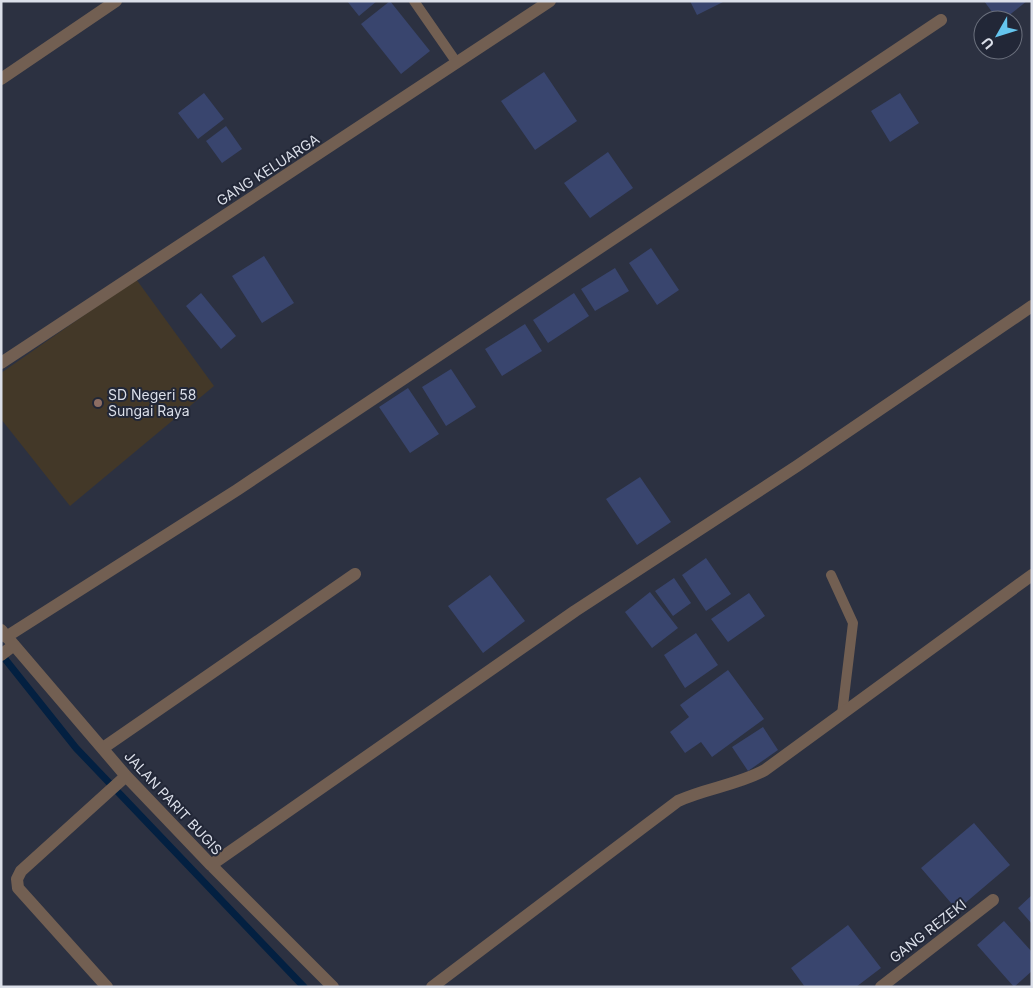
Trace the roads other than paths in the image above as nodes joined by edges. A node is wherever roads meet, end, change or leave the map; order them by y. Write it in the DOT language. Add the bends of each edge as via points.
graph roads {
  1 [pos="116,1"];
  2 [pos="414,1"];
  3 [pos="550,1"];
  4 [pos="942,20"];
  5 [pos="457,63"];
  6 [pos="1,79"];
  7 [pos="1032,306"];
  8 [pos="2,362"];
  9 [pos="355,574"];
  10 [pos="831,575"];
  11 [pos="1032,575"];
  12 [pos="7,637"];
  13 [pos="1,656"];
  14 [pos="842,714"];
  15 [pos="103,748"];
  16 [pos="126,776"];
  17 [pos="211,865"];
  18 [pos="993,900"];
  19 [pos="107,987"];
  20 [pos="333,987"];
  21 [pos="432,987"];
  22 [pos="881,987"];
  1 -- 6 [label="street"];
  2 -- 5 [label="lane"];
  3 -- 5 [label="street, GANG KELUARGA"];
  4 -- 12 [label="street" via="237,490"];
  5 -- 8 [label="street, GANG KELUARGA"];
  7 -- 17 [label="street" via="797,466 575,611"];
  9 -- 15 [label="street"];
  10 -- 14 [label="lane" via="853,623"];
  11 -- 14 [label="street"];
  12 -- 13 [label="street"];
  12 -- 15 [label="street, JALAN PARIT BUGIS"];
  14 -- 21 [label="street" via="765,770 750,778 695,793 678,802"];
  15 -- 16 [label="street, JALAN PARIT BUGIS"];
  16 -- 17 [label="street, JALAN PARIT BUGIS"];
  16 -- 19 [label="street" via="21,871 17,879 18,888"];
  17 -- 20 [label="street, JALAN PARIT BUGIS"];
  18 -- 22 [label="street, GANG REZEKI"];
}
